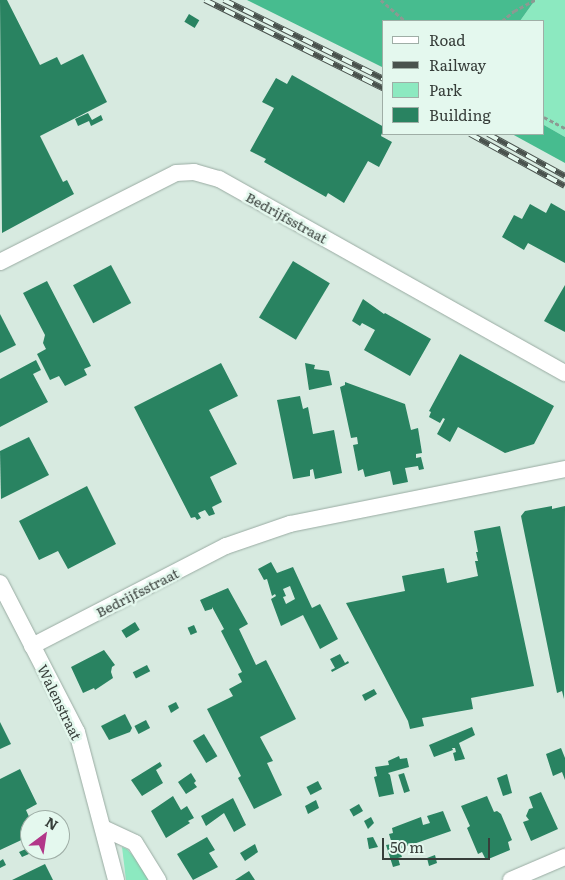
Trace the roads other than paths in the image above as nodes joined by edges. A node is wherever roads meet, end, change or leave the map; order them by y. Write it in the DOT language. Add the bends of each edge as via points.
graph roads {
  1 [pos="0,262"];
  2 [pos="565,373"];
  3 [pos="565,469"];
  4 [pos="0,583"];
  5 [pos="32,646"];
  6 [pos="103,828"];
  7 [pos="565,857"];
  8 [pos="116,880"];
  9 [pos="158,880"];
  10 [pos="511,880"];
  1 -- 2 [label="street, Bedrijfsstraat" via="176,173 194,172 219,179"];
  3 -- 5 [label="street, Bedrijfsstraat" via="290,524 226,546"];
  4 -- 5 [label="street, Walenstraat"];
  5 -- 6 [label="street, Walenstraat" via="77,732"];
  6 -- 8 [label="street, Walenstraat"];
  6 -- 9 [label="street" via="135,843"];
  7 -- 10 [label="street"];
}
